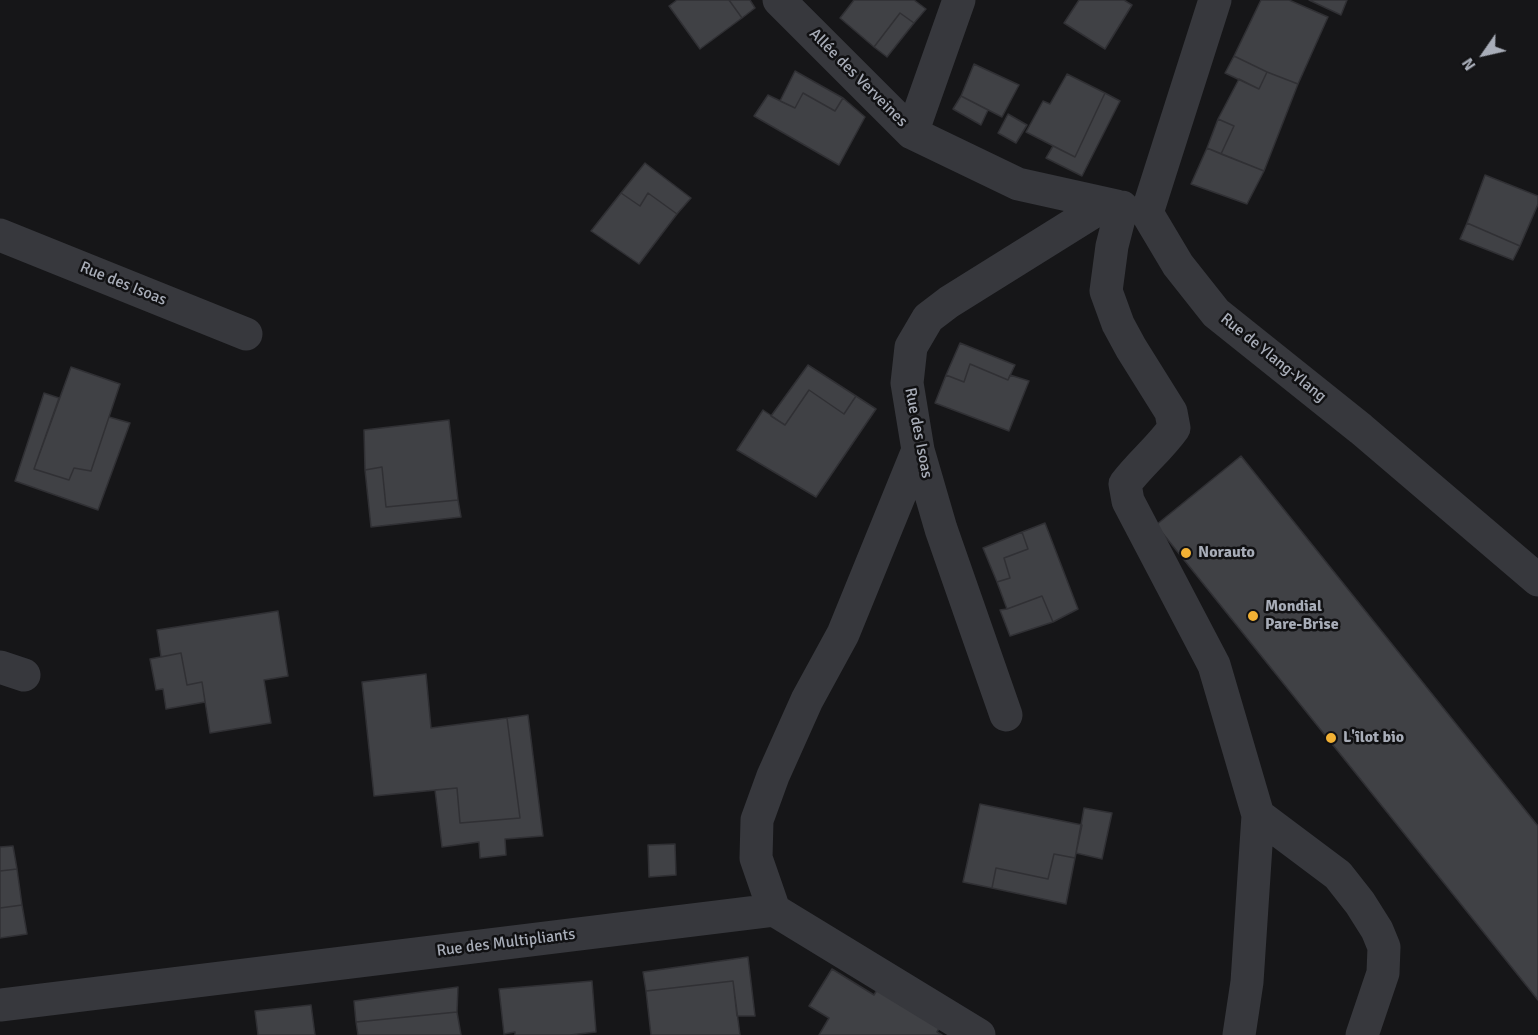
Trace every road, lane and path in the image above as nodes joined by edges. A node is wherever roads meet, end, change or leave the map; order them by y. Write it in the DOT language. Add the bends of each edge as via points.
graph roads {
  1 [pos="779,0"];
  2 [pos="959,0"];
  3 [pos="1215,0"];
  4 [pos="912,133"];
  5 [pos="1125,208"];
  6 [pos="0,235"];
  7 [pos="246,334"];
  8 [pos="918,450"];
  9 [pos="1538,580"];
  10 [pos="1005,715"];
  11 [pos="1258,815"];
  12 [pos="774,910"];
  13 [pos="0,1005"];
  14 [pos="980,1035"];
  15 [pos="1239,1035"];
  16 [pos="1362,1035"];
  1 -- 4 [label="street, Allée des Verveines"];
  2 -- 4 [label="street"];
  3 -- 5 [label="street"];
  4 -- 5 [label="street, Allée des Verveines" via="1018,184"];
  5 -- 8 [label="street, Rue des Isoas" via="949,302 928,318 911,347 907,383"];
  5 -- 9 [label="street, Rue de Ylang-Ylang" via="1216,313 1361,429"];
  5 -- 11 [label="street" via="1112,246 1106,291 1118,324 1171,412 1174,428 1125,484 1128,501 1214,665"];
  6 -- 7 [label="street, Rue des Isoas"];
  8 -- 10 [label="street, Rue des Isoas"];
  8 -- 12 [label="street" via="843,634 807,700 757,820 756,858"];
  11 -- 15 [label="street" via="1248,982"];
  11 -- 16 [label="street" via="1338,875 1377,930 1384,947 1383,973"];
  12 -- 13 [label="street, Rue des Multipliants"];
  12 -- 14 [label="street"];
}
